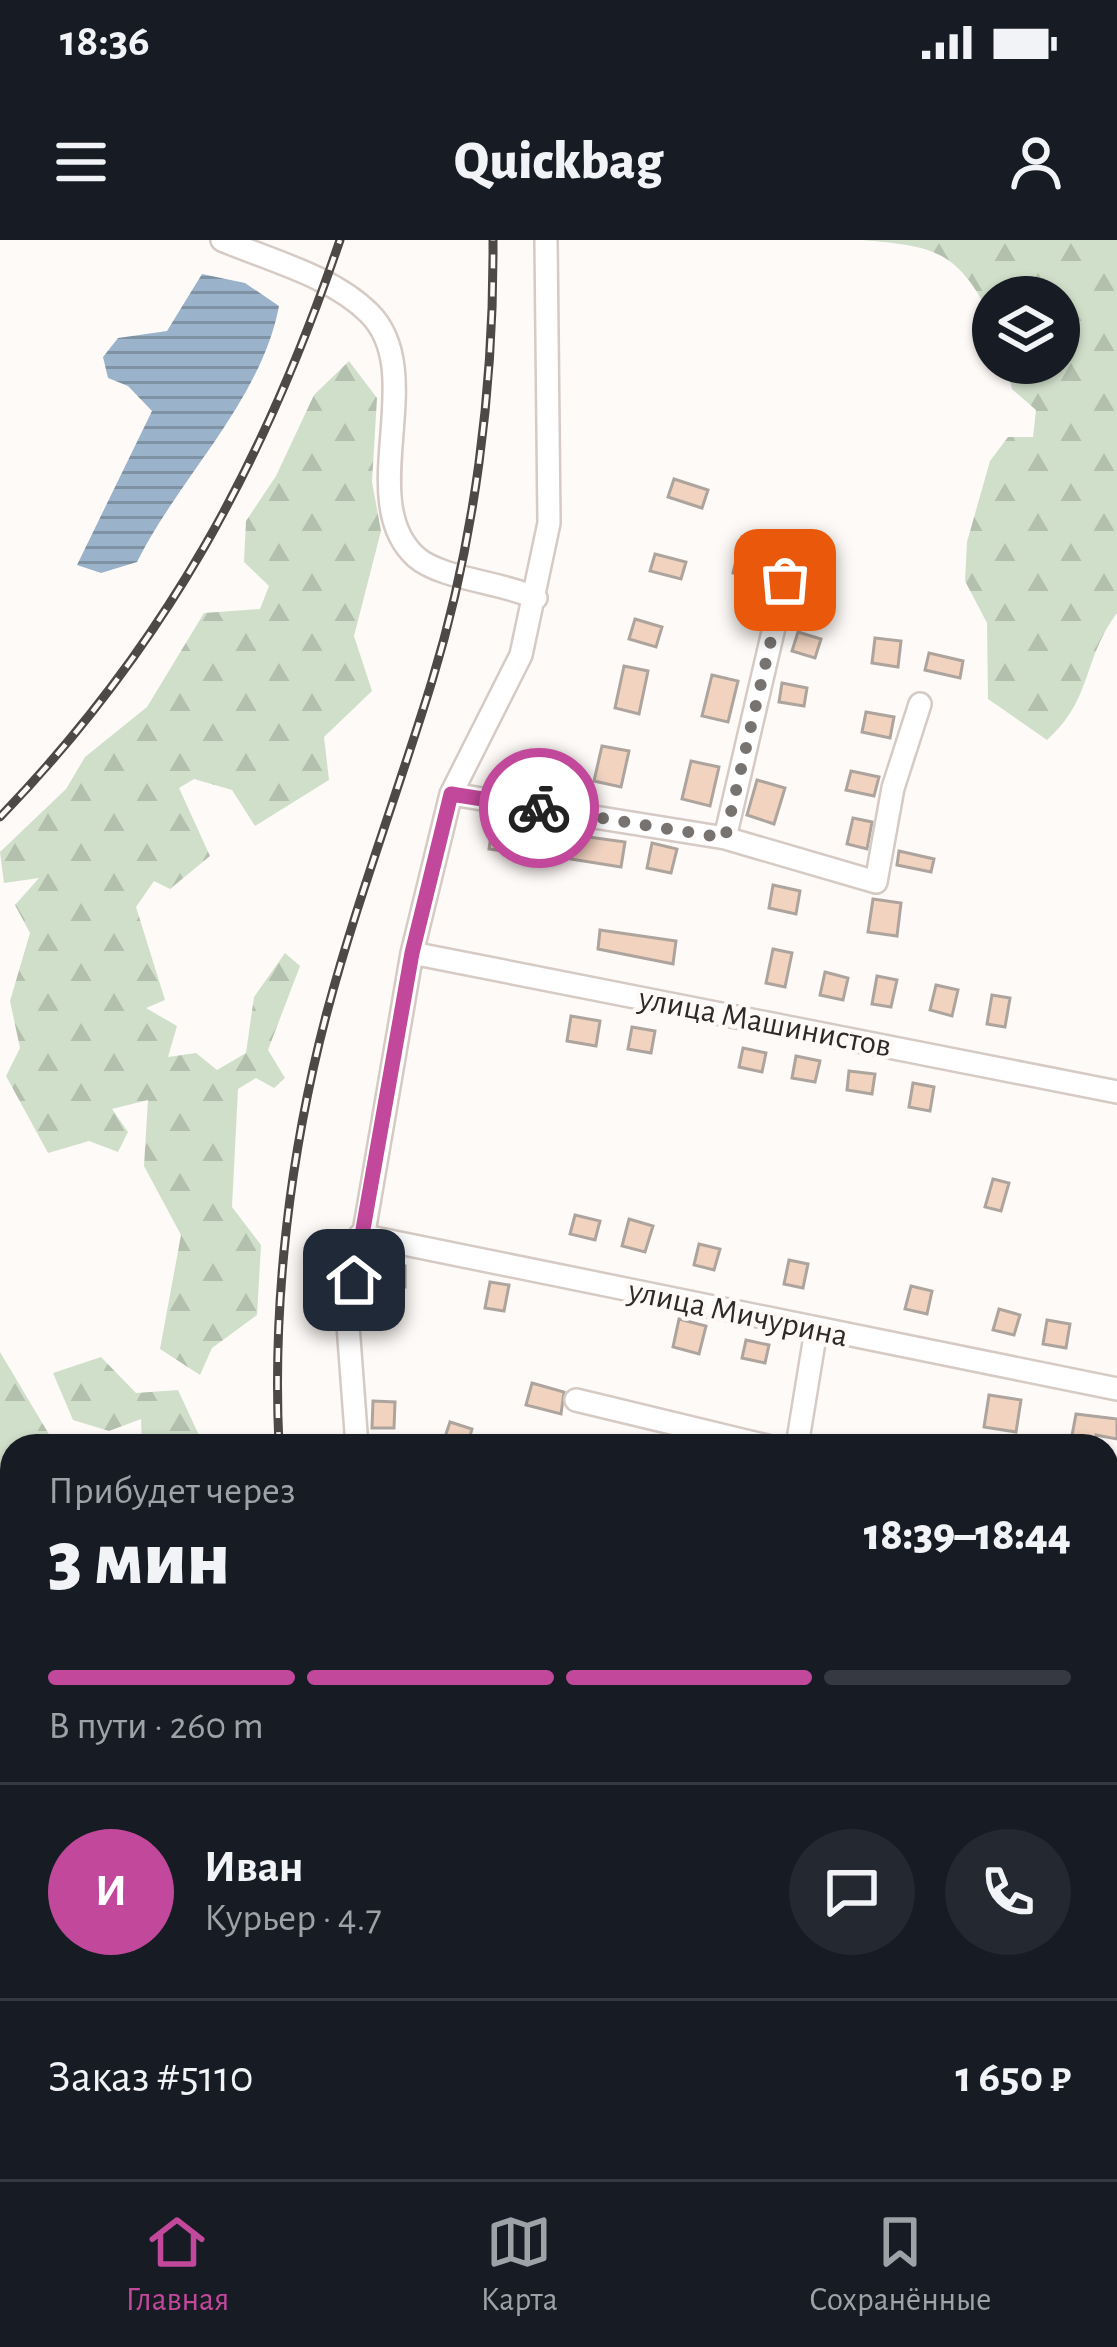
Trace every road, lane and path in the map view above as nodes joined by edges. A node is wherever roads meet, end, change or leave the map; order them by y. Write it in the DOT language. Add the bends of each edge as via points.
graph roads {
  1 [pos="222,240"];
  2 [pos="546,240"];
  3 [pos="785,580"];
  4 [pos="536,598"];
  5 [pos="920,704"];
  6 [pos="451,794"];
  7 [pos="725,838"];
  8 [pos="412,953"];
  9 [pos="1117,1092"];
  10 [pos="360,1235"];
  11 [pos="816,1330"];
  12 [pos="1117,1389"];
  13 [pos="576,1400"];
  14 [pos="356,1434"];
  15 [pos="717,1434"];
  16 [pos="798,1434"];
  1 -- 4 [label="street" via="334,288 374,317 393,376 391,511 416,557"];
  2 -- 4 [label="street" via="549,524"];
  3 -- 7 [label="street"];
  4 -- 6 [label="street" via="521,655"];
  5 -- 7 [label="street" via="893,788 876,882"];
  6 -- 7 [label="street"];
  6 -- 8 [label="street"];
  8 -- 9 [label="street, улица Машинистов"];
  8 -- 10 [label="street"];
  10 -- 11 [label="street, улица Мичурина"];
  10 -- 14 [label="street" via="348,1325"];
  11 -- 12 [label="street, улица Мичурина"];
  11 -- 16 [label="street"];
  13 -- 15 [label="street"];
}
